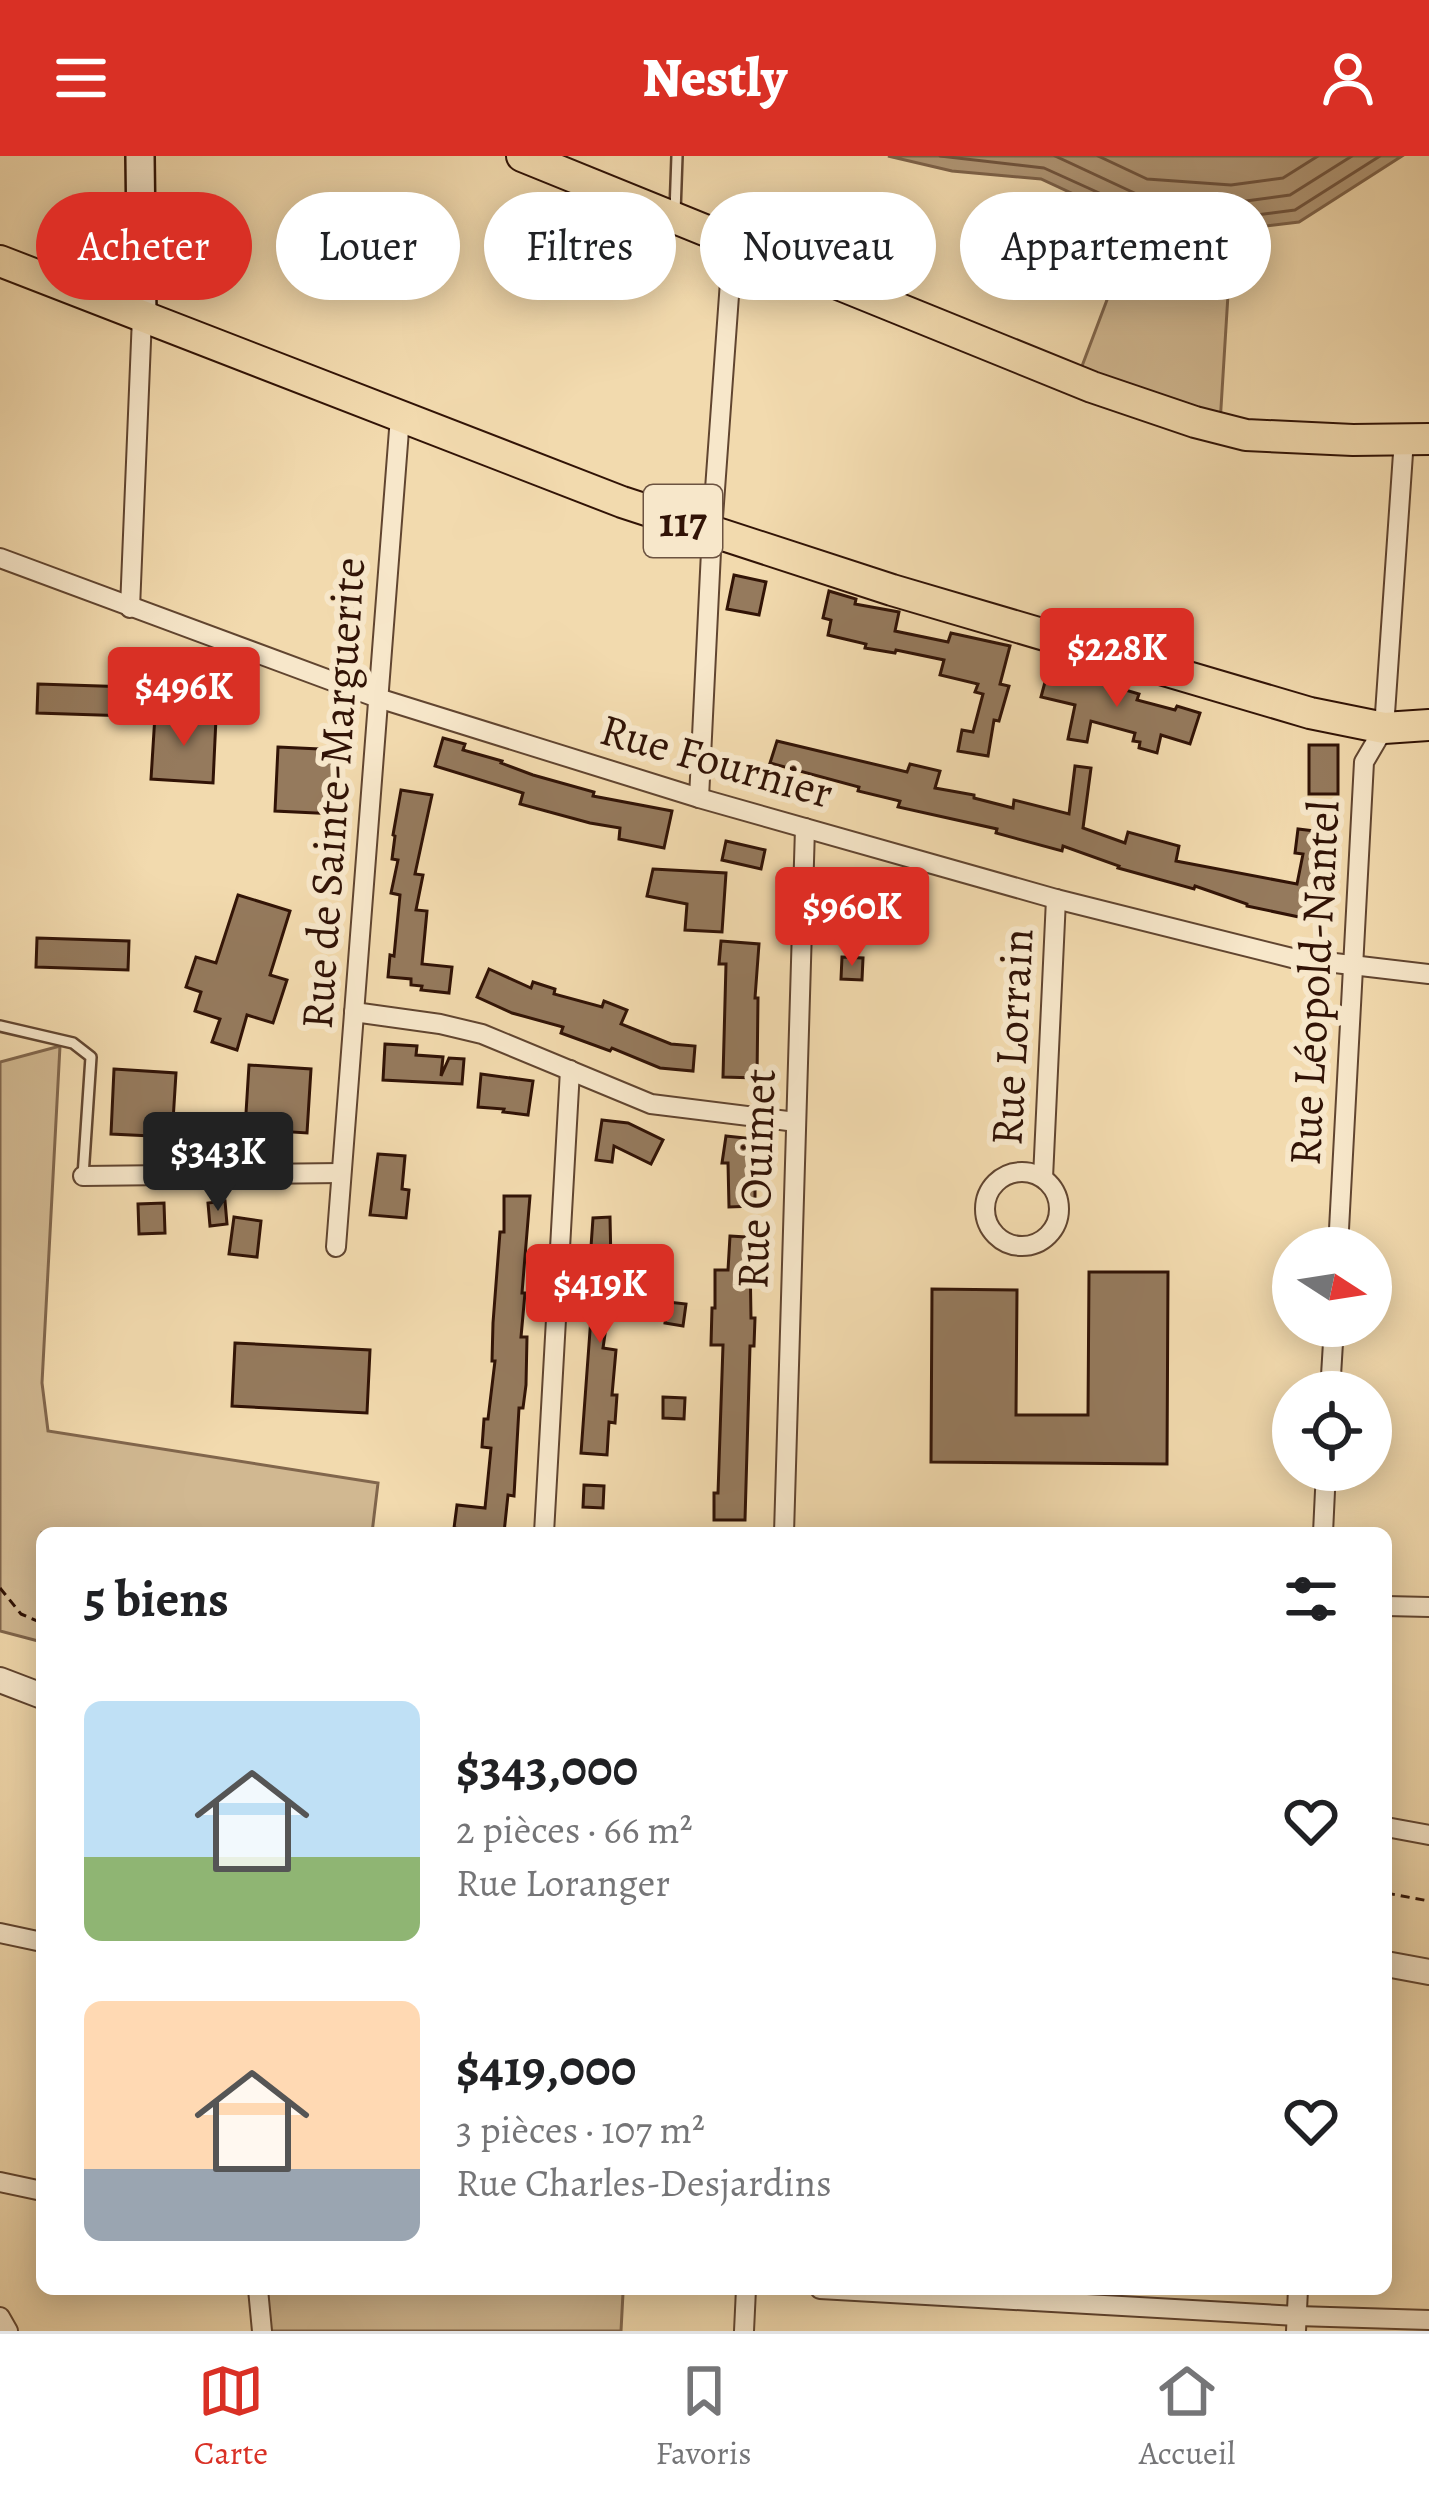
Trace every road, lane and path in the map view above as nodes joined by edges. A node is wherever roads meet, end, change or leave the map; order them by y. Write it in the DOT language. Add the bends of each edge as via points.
graph roads {
  1 [pos="140,156"];
  2 [pos="522,156"];
  3 [pos="677,156"];
  4 [pos="612,192"];
  5 [pos="676,192"];
  6 [pos="0,261"];
  7 [pos="729,300"];
  8 [pos="880,300"];
  9 [pos="142,317"];
  10 [pos="400,417"];
  11 [pos="1416,439"];
  12 [pos="712,531"];
  13 [pos="0,558"];
  14 [pos="130,608"];
  15 [pos="378,698"];
  16 [pos="1429,725"];
  17 [pos="1384,728"];
  18 [pos="699,798"];
  19 [pos="805,827"];
  20 [pos="1056,899"];
  21 [pos="1352,966"];
  22 [pos="1429,974"];
  23 [pos="354,1012"];
  24 [pos="0,1026"];
  25 [pos="570,1070"];
  26 [pos="796,1122"];
  27 [pos="341,1173"];
  28 [pos="83,1176"];
  29 [pos="1043,1178"];
  30 [pos="1338,1227"];
  31 [pos="335,1247"];
  32 [pos="1325,1491"];
  33 [pos="544,1527"];
  34 [pos="784,1527"];
  35 [pos="1323,1527"];
  36 [pos="0,1588"];
  37 [pos="1392,1606"];
  38 [pos="1429,1606"];
  39 [pos="36,1621"];
  40 [pos="0,1680"];
  41 [pos="36,1694"];
  42 [pos="1392,1828"];
  43 [pos="1429,1835"];
  44 [pos="1392,1894"];
  45 [pos="1429,1901"];
  46 [pos="0,1934"];
  47 [pos="36,1941"];
  48 [pos="1392,1965"];
  49 [pos="1429,1972"];
  50 [pos="0,2182"];
  51 [pos="36,2190"];
  52 [pos="259,2295"];
  53 [pos="746,2295"];
  54 [pos="902,2295"];
  55 [pos="0,2317"];
  56 [pos="1429,2320"];
  57 [pos="1297,2324"];
  58 [pos="8,2331"];
  59 [pos="262,2331"];
  60 [pos="745,2331"];
  1 -- 9 [label="main road"];
  2 -- 4 [label="main road"];
  3 -- 5 [label="lane"];
  6 -- 9 [label="main road, 117"];
  7 -- 12 [label="street"];
  8 -- 11 [label="main road" via="1195,422 1246,435"];
  9 -- 10 [label="main road, 117"];
  9 -- 14 [label="street"];
  10 -- 12 [label="main road, 117"];
  10 -- 15 [label="street, Rue de Sainte-Marguerite"];
  11 -- 17 [label="street, Rue Léopold-Nantel"];
  12 -- 17 [label="main road, 117" via="1310,713"];
  12 -- 18 [label="street"];
  13 -- 14 [label="street, Rue Fournier"];
  14 -- 15 [label="street, Rue Fournier"];
  15 -- 18 [label="street, Rue Fournier"];
  15 -- 23 [label="street, Rue de Sainte-Marguerite"];
  16 -- 17 [label="main road, 117"];
  17 -- 21 [label="street, Rue Léopold-Nantel" via="1364,761"];
  18 -- 19 [label="street, Rue Fournier"];
  19 -- 20 [label="street, Rue Fournier"];
  19 -- 26 [label="street, Rue Ouimet"];
  20 -- 21 [label="street, Rue Fournier"];
  20 -- 29 [label="street, Rue Lorrain"];
  21 -- 22 [label="street, Rue Fournier"];
  21 -- 30 [label="street, Rue Léopold-Nantel"];
  23 -- 25 [label="street" via="482,1034"];
  23 -- 27 [label="street, Rue de Sainte-Marguerite"];
  24 -- 28 [label="lane" via="73,1043 91,1057"];
  25 -- 26 [label="street" via="651,1104"];
  25 -- 33 [label="street"];
  26 -- 34 [label="street, Rue Ouimet"];
  27 -- 28 [label="street"];
  27 -- 31 [label="street, Rue de Sainte-Marguerite"];
  29 -- 29 [label="street, Rue Lorrain" via="1019,1172 996,1182 985,1204 998,1238 1032,1246 1052,1232 1060,1210"];
  32 -- 35 [label="street"];
  36 -- 39 [label="path"];
  37 -- 38 [label="street"];
  40 -- 41 [label="street"];
  42 -- 43 [label="street"];
  44 -- 45 [label="path"];
  46 -- 47 [label="street"];
  48 -- 49 [label="street"];
  50 -- 51 [label="street"];
  52 -- 59 [label="street"];
  53 -- 60 [label="street"];
  54 -- 57 [label="street"];
  55 -- 58 [label="street"];
  56 -- 57 [label="street"];
}
